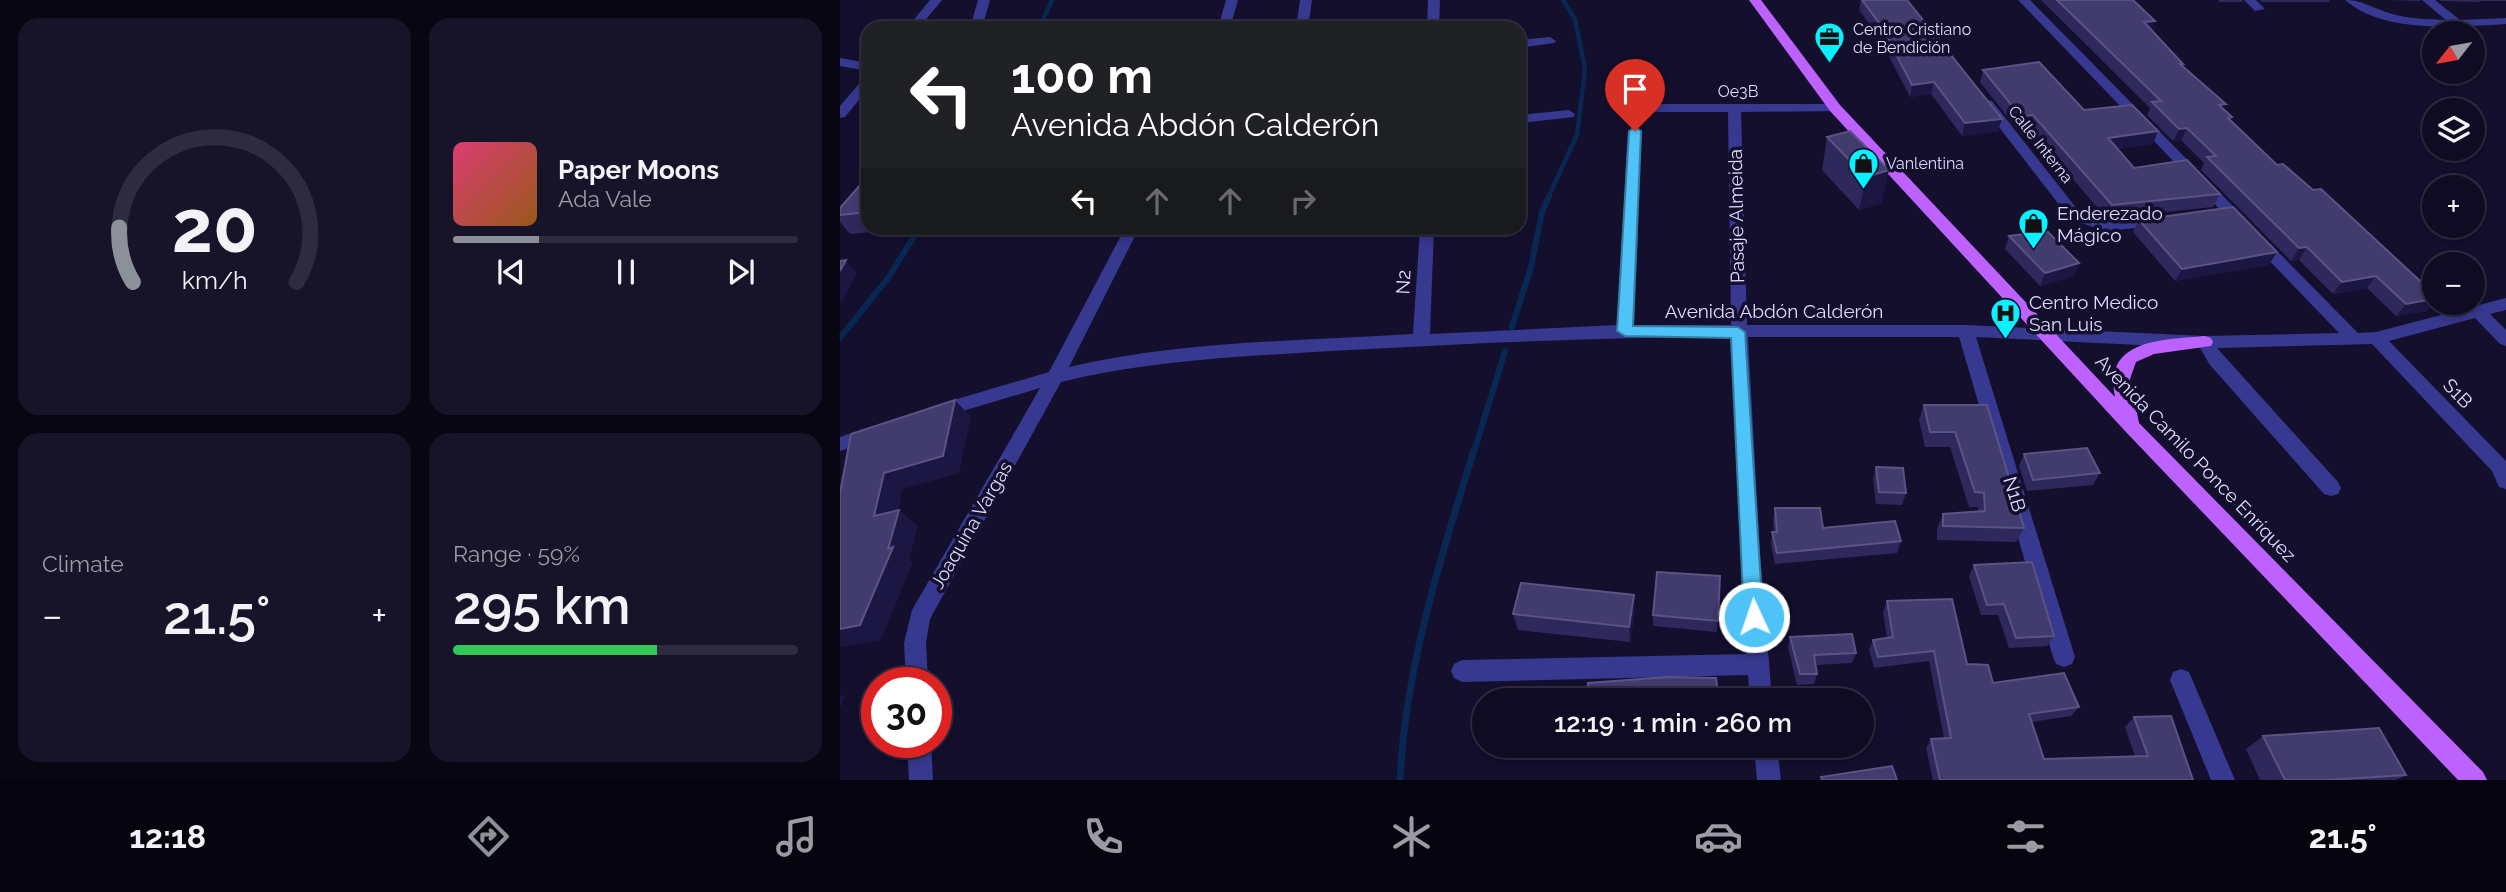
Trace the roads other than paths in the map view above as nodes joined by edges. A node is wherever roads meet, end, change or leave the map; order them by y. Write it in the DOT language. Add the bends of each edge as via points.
graph roads {
  1 [pos="936,0"];
  2 [pos="984,0"];
  3 [pos="1232,0"];
  4 [pos="1306,0"];
  5 [pos="1434,0"];
  6 [pos="1755,0"];
  7 [pos="2024,0"];
  8 [pos="2351,0"];
  9 [pos="2366,0"];
  10 [pos="2428,0"];
  11 [pos="2506,12"];
  12 [pos="2445,15"];
  13 [pos="919,21"];
  14 [pos="978,21"];
  15 [pos="1226,21"];
  16 [pos="1304,21"];
  17 [pos="1433,21"];
  18 [pos="2454,21"];
  19 [pos="2506,21"];
  20 [pos="2485,22"];
  21 [pos="2422,23"];
  22 [pos="1550,41"];
  23 [pos="1526,43"];
  24 [pos="840,62"];
  25 [pos="861,66"];
  26 [pos="861,89"];
  27 [pos="1982,98"];
  28 [pos="1641,108"];
  29 [pos="1835,108"];
  30 [pos="1734,109"];
  31 [pos="840,114"];
  32 [pos="1569,114"];
  33 [pos="1526,118"];
  34 [pos="1635,131"];
  35 [pos="2233,212"];
  36 [pos="2207,215"];
  37 [pos="2180,219"];
  38 [pos="1128,235"];
  39 [pos="1427,235"];
  40 [pos="2506,304"];
  41 [pos="2485,311"];
  42 [pos="2472,315"];
  43 [pos="2482,315"];
  44 [pos="1625,331"];
  45 [pos="1966,331"];
  46 [pos="1738,332"];
  47 [pos="2048,334"];
  48 [pos="2376,338"];
  49 [pos="2354,339"];
  50 [pos="1421,340"];
  51 [pos="2506,340"];
  52 [pos="2205,342"];
  53 [pos="1055,377"];
  54 [pos="919,417"];
  55 [pos="893,426"];
  56 [pos="2131,426"];
  57 [pos="840,444"];
  58 [pos="2506,481"];
  59 [pos="2331,488"];
  60 [pos="2064,657"];
  61 [pos="1758,664"];
  62 [pos="916,667"];
  63 [pos="1462,671"];
  64 [pos="2181,680"];
  65 [pos="1760,688"];
  66 [pos="920,758"];
  67 [pos="1767,758"];
  68 [pos="921,780"];
  69 [pos="1769,780"];
  70 [pos="2223,780"];
  71 [pos="2475,780"];
  1 -- 13 [label="street"];
  2 -- 14 [label="street"];
  3 -- 15 [label="street"];
  4 -- 16 [label="street"];
  5 -- 17 [label="street"];
  6 -- 29 [label="main road, Avenida Camilo Ponce Enríquez"];
  7 -- 35 [label="street"];
  8 -- 21 [label="street" via="2376,12"];
  9 -- 12 [label="street" via="2412,15"];
  10 -- 12 [label="street"];
  11 -- 12 [label="street"];
  12 -- 18 [label="street"];
  19 -- 20 [label="street"];
  22 -- 23 [label="street"];
  24 -- 25 [label="street"];
  26 -- 31 [label="street"];
  27 -- 37 [label="street, Calle Interna" via="2076,217 2093,227 2115,228"];
  28 -- 30 [label="street, Oe3B"];
  29 -- 30 [label="street, Oe3B"];
  29 -- 47 [label="main road, Avenida Camilo Ponce Enríquez"];
  30 -- 46 [label="street, Pasaje Almeida"];
  32 -- 33 [label="street"];
  34 -- 44 [label="street"];
  35 -- 36 [label="street"];
  35 -- 49 [label="street"];
  38 -- 53 [label="street, Joaquina Vargas"];
  39 -- 50 [label="street, N2"];
  40 -- 41 [label="street, Avenida Abdón Calderón"];
  42 -- 48 [label="street, Avenida Abdón Calderón"];
  43 -- 51 [label="street"];
  44 -- 46 [label="street, Avenida Abdón Calderón"];
  44 -- 50 [label="street, Avenida Abdón Calderón"];
  45 -- 46 [label="street, Avenida Abdón Calderón"];
  45 -- 47 [label="street, Avenida Abdón Calderón"];
  45 -- 60 [label="street, N1B"];
  46 -- 61 [label="street, Pasaje Almeida"];
  47 -- 52 [label="street, Avenida Abdón Calderón"];
  47 -- 56 [label="main road, Avenida Camilo Ponce Enríquez"];
  48 -- 49 [label="street, Avenida Abdón Calderón"];
  48 -- 58 [label="street, S1B" via="2499,466"];
  49 -- 52 [label="street, Avenida Abdón Calderón"];
  50 -- 53 [label="street, Avenida Abdón Calderón" via="1212,352"];
  52 -- 56 [label="main road" via="2150,349 2126,363 2120,381"];
  52 -- 59 [label="street" via="2216,361"];
  53 -- 54 [label="street, Avenida Abdón Calderón"];
  53 -- 62 [label="street, Joaquina Vargas" via="920,617"];
  55 -- 57 [label="street"];
  56 -- 71 [label="main road, Avenida Camilo Ponce Enríquez"];
  61 -- 63 [label="street"];
  61 -- 65 [label="street, Pasaje Almeida"];
  64 -- 70 [label="street"];
  66 -- 68 [label="street"];
  67 -- 69 [label="street"];
}
